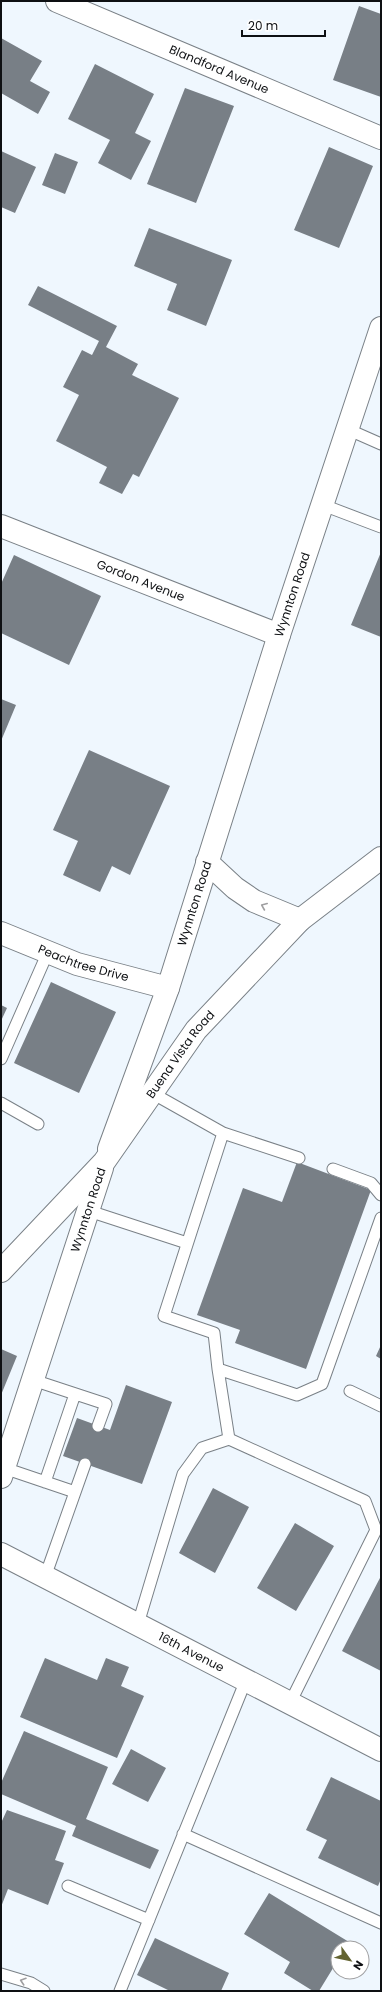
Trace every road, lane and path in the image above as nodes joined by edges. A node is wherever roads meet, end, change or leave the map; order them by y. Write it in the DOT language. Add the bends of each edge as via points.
graph roads {
  1 [pos="57,1"];
  2 [pos="381,138"];
  3 [pos="381,328"];
  4 [pos="347,429"];
  5 [pos="381,444"];
  6 [pos="323,505"];
  7 [pos="1,526"];
  8 [pos="381,528"];
  9 [pos="279,635"];
  10 [pos="381,858"];
  11 [pos="207,862"];
  12 [pos="300,920"];
  13 [pos="1,933"];
  14 [pos="48,952"];
  15 [pos="168,988"];
  16 [pos="1,1059"];
  17 [pos="152,1093"];
  18 [pos="1,1103"];
  19 [pos="38,1124"];
  20 [pos="223,1133"];
  21 [pos="299,1158"];
  22 [pos="104,1162"];
  23 [pos="333,1169"];
  24 [pos="381,1195"];
  25 [pos="88,1211"];
  26 [pos="381,1218"];
  27 [pos="188,1243"];
  28 [pos="1,1271"];
  29 [pos="218,1369"];
  30 [pos="33,1380"];
  31 [pos="350,1391"];
  32 [pos="76,1394"];
  33 [pos="381,1406"];
  34 [pos="98,1426"];
  35 [pos="229,1439"];
  36 [pos="85,1464"];
  37 [pos="2,1473"];
  38 [pos="45,1482"];
  39 [pos="75,1492"];
  40 [pos="1,1554"];
  41 [pos="45,1577"];
  42 [pos="138,1624"];
  43 [pos="246,1680"];
  44 [pos="290,1703"];
  45 [pos="381,1750"];
  46 [pos="183,1834"];
  47 [pos="68,1886"];
  48 [pos="149,1920"];
  49 [pos="381,1924"];
  50 [pos="1,1974"];
  51 [pos="44,1991"];
  52 [pos="120,1991"];
  1 -- 2 [label="main road, Blandford Avenue"];
  3 -- 4 [label="main road, Wynnton Road"];
  4 -- 5 [label="lane"];
  4 -- 6 [label="main road, Wynnton Road"];
  6 -- 8 [label="lane"];
  6 -- 9 [label="main road, Wynnton Road"];
  7 -- 9 [label="main road, Gordon Avenue"];
  9 -- 11 [label="main road, Wynnton Road"];
  10 -- 12 [label="main road, Buena Vista Road"];
  12 -- 11 [label="main road, one-way" via="254,902"];
  11 -- 15 [label="main road, Wynnton Road"];
  12 -- 17 [label="main road, Buena Vista Road" via="196,1030"];
  13 -- 14 [label="main road, Peachtree Drive"];
  14 -- 15 [label="main road, Peachtree Drive" via="77,964"];
  14 -- 16 [label="lane"];
  15 -- 22 [label="main road, Wynnton Road"];
  17 -- 20 [label="lane"];
  17 -- 22 [label="main road, Buena Vista Road"];
  18 -- 19 [label="lane"];
  20 -- 21 [label="lane"];
  20 -- 27 [label="lane"];
  22 -- 25 [label="main road, Wynnton Road"];
  22 -- 28 [label="main road, Buena Vista Road"];
  23 -- 24 [label="lane" via="371,1182"];
  25 -- 27 [label="lane"];
  25 -- 30 [label="main road, Wynnton Road"];
  26 -- 29 [label="lane" via="322,1384 297,1396"];
  27 -- 29 [label="lane" via="164,1316 214,1333"];
  29 -- 35 [label="lane"];
  30 -- 32 [label="lane"];
  30 -- 37 [label="main road, Wynnton Road"];
  31 -- 33 [label="lane"];
  32 -- 34 [label="lane" via="106,1404"];
  32 -- 38 [label="lane"];
  35 -- 42 [label="lane" via="202,1448 183,1474"];
  35 -- 44 [label="lane" via="365,1501 376,1530"];
  36 -- 39 [label="lane"];
  37 -- 38 [label="lane"];
  38 -- 39 [label="lane"];
  39 -- 41 [label="lane"];
  40 -- 41 [label="main road, 16th Avenue"];
  41 -- 42 [label="main road, 16th Avenue"];
  42 -- 43 [label="main road, 16th Avenue"];
  43 -- 44 [label="main road, 16th Avenue"];
  43 -- 46 [label="lane"];
  44 -- 45 [label="main road, 16th Avenue"];
  46 -- 48 [label="lane"];
  46 -- 49 [label="lane"];
  47 -- 48 [label="lane"];
  48 -- 52 [label="lane"];
  51 -- 50 [label="lane, one-way" via="31,1983"];
}
